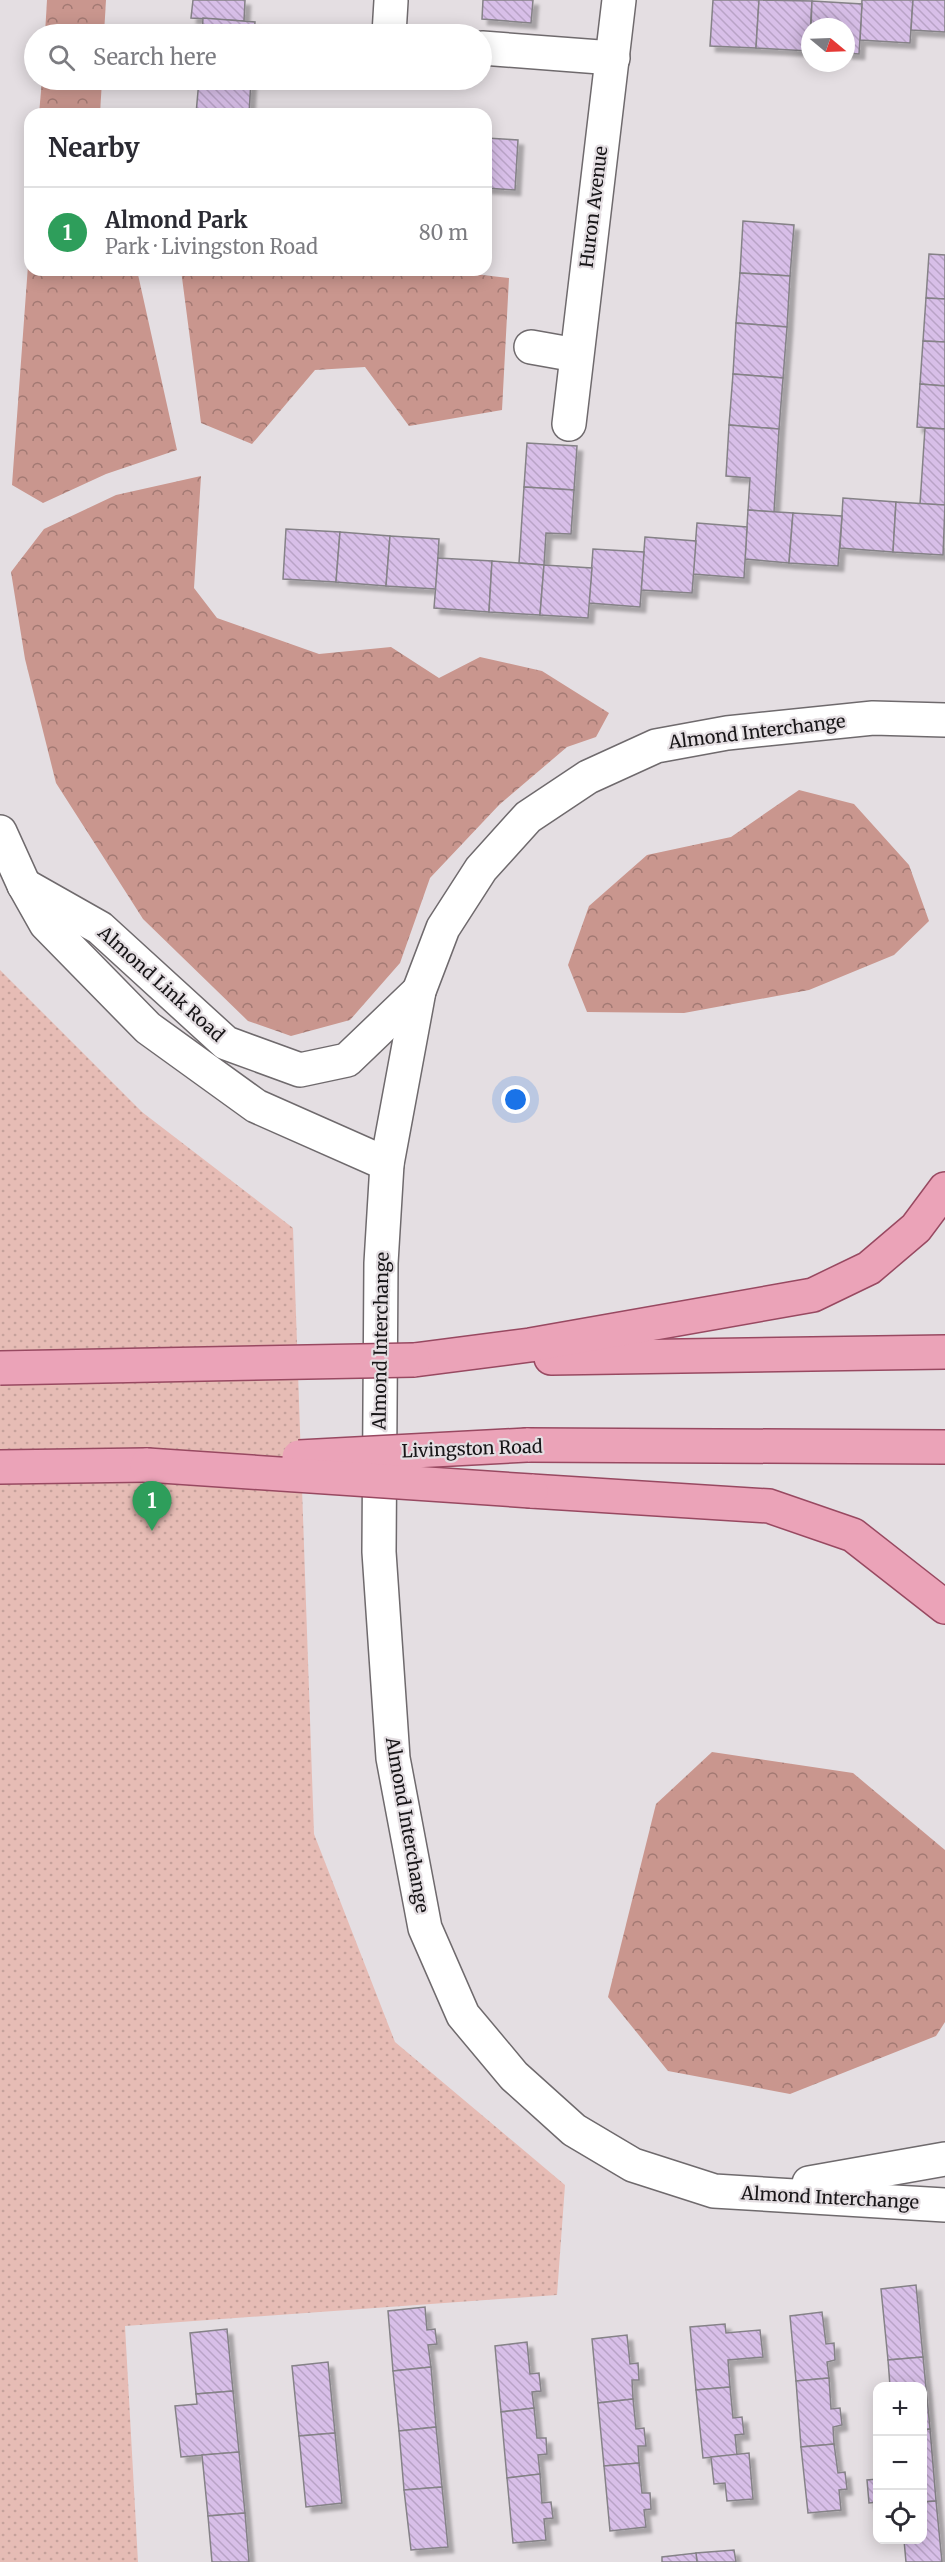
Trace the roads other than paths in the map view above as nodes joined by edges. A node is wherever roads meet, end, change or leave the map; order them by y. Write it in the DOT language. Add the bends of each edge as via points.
graph roads {
  1 [pos="619,0"];
  2 [pos="391,1"];
  3 [pos="390,24"];
  4 [pos="492,49"];
  5 [pos="613,58"];
  6 [pos="531,347"];
  7 [pos="576,355"];
  8 [pos="569,424"];
  9 [pos="945,720"];
  10 [pos="0,832"];
  11 [pos="24,885"];
  12 [pos="419,991"];
  13 [pos="387,1164"];
  14 [pos="945,1189"];
  15 [pos="531,1352"];
  16 [pos="945,1352"];
  17 [pos="0,1368"];
  18 [pos="945,1447"];
  19 [pos="147,1465"];
  20 [pos="0,1467"];
  21 [pos="945,1607"];
  22 [pos="945,2159"];
  23 [pos="714,2191"];
  24 [pos="945,2205"];
  1 -- 5 [label="street, Huron Avenue"];
  2 -- 3 [label="street"];
  4 -- 5 [label="street"];
  5 -- 7 [label="street, Huron Avenue"];
  6 -- 7 [label="street"];
  7 -- 8 [label="street, Huron Avenue"];
  9 -- 12 [label="street, Almond Interchange" via="873,718 727,733 656,746 588,777 528,817 481,869 443,928"];
  10 -- 11 [label="street, Almond Link Road"];
  11 -- 12 [label="street, Almond Link Road" via="100,928 226,1042 300,1070 347,1060"];
  11 -- 13 [label="street, Almond Link Road" via="46,924 148,1028 256,1106"];
  12 -- 13 [label="street, Almond Interchange"];
  13 -- 23 [label="street, Almond Interchange" via="381,1263 379,1552 393,1758 425,1928 464,2015 514,2076 574,2130 633,2164"];
  14 -- 15 [label="main road" via="916,1228 869,1268 813,1295"];
  15 -- 16 [label="main road"];
  15 -- 17 [label="main road, bridge" via="414,1360"];
  18 -- 19 [label="main road, Livingston Road, bridge" via="527,1445"];
  19 -- 20 [label="main road, Livingston Road"];
  19 -- 21 [label="main road, bridge" via="769,1506 853,1535"];
  22 -- 23 [label="street, Almond Interchange" via="823,2182"];
  23 -- 24 [label="street, Almond Interchange"];
}
